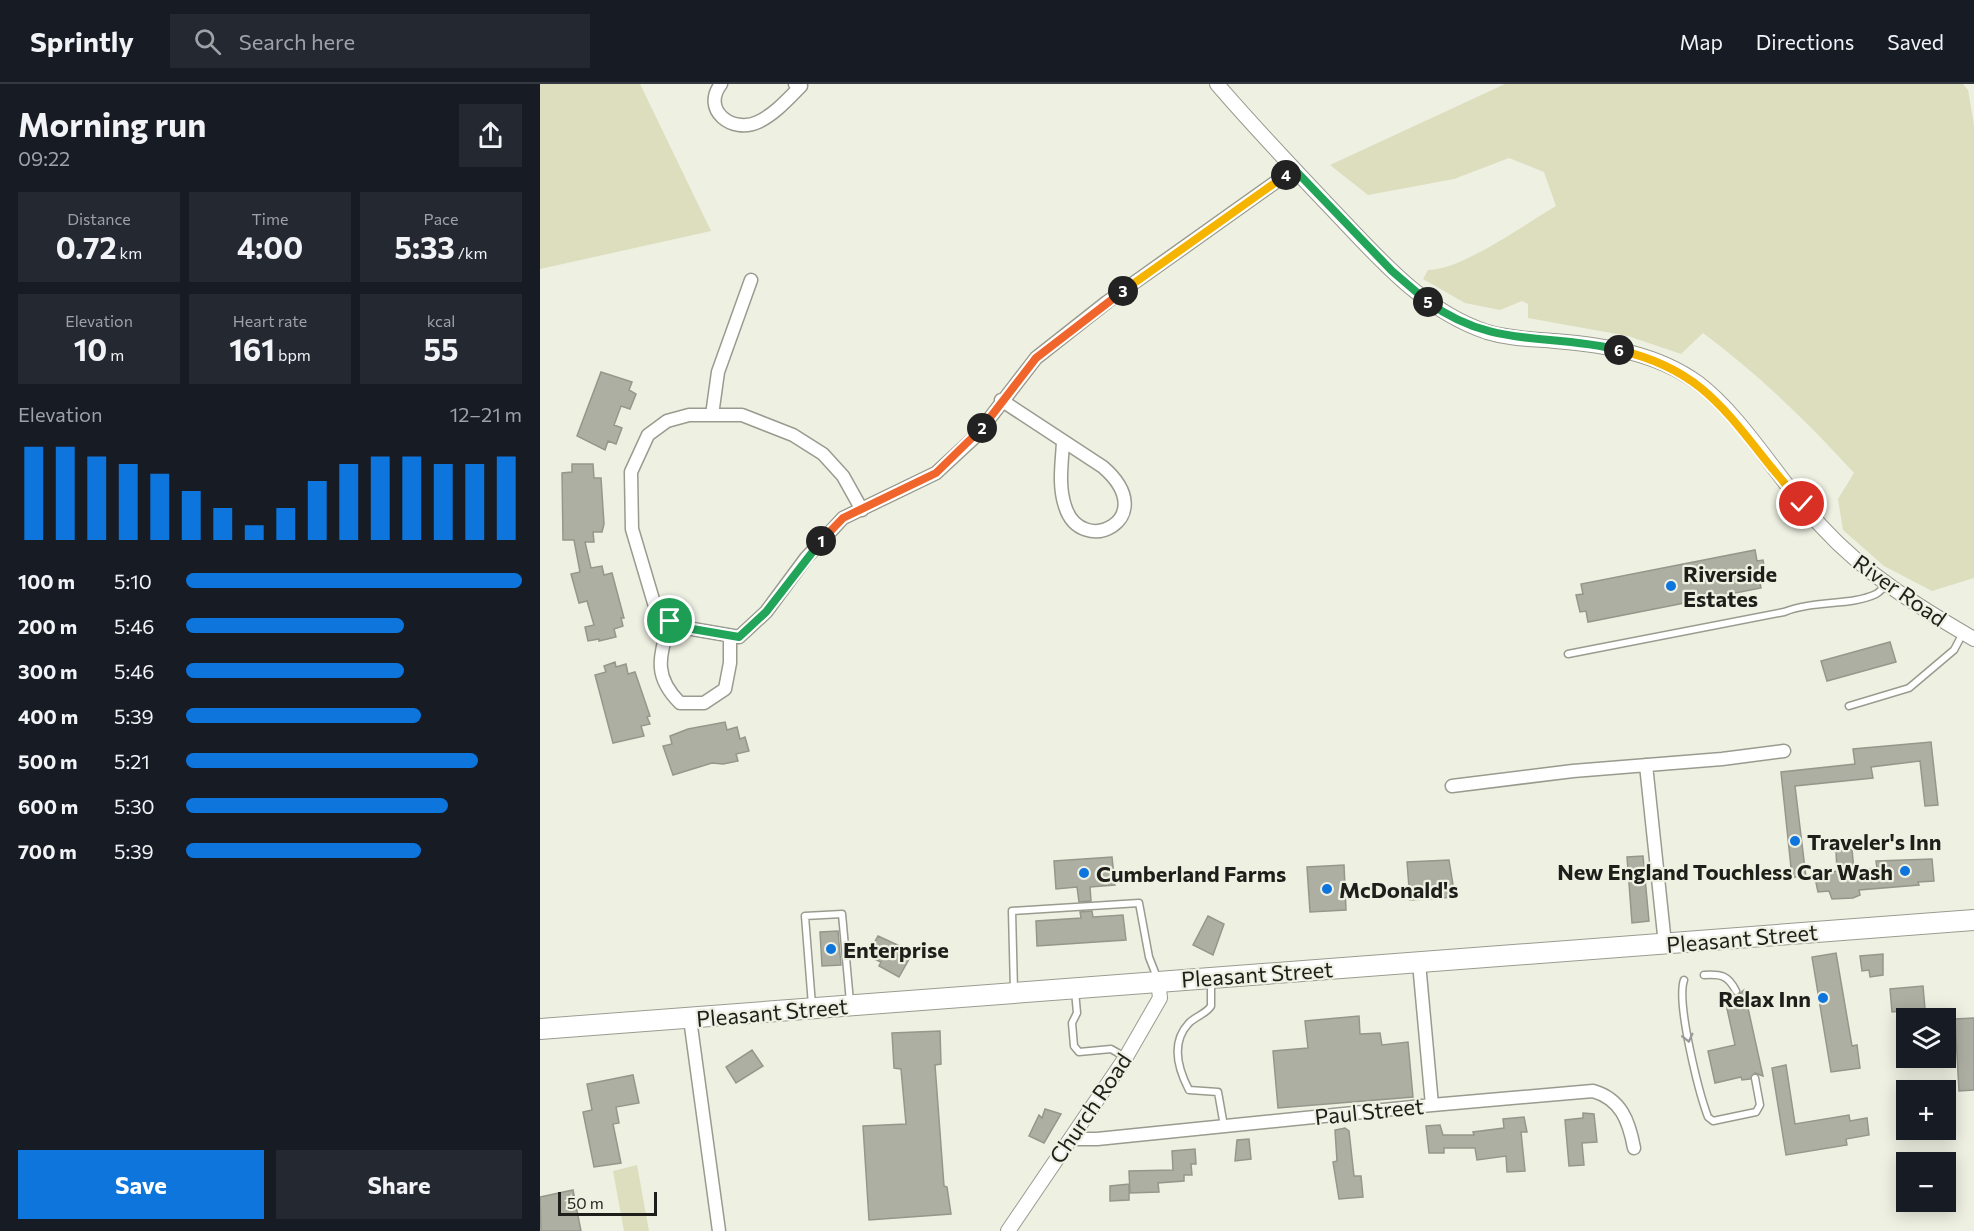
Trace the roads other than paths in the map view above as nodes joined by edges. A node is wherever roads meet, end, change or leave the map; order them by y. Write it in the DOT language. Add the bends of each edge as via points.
graph roads {
  1 [pos="721,84"];
  2 [pos="1217,84"];
  3 [pos="801,85"];
  4 [pos="1294,169"];
  5 [pos="751,280"];
  6 [pos="1001,400"];
  7 [pos="712,416"];
  8 [pos="1063,442"];
  9 [pos="862,510"];
  10 [pos="1886,584"];
  11 [pos="670,621"];
  12 [pos="730,636"];
  13 [pos="1969,636"];
  14 [pos="1568,654"];
  15 [pos="1849,706"];
  16 [pos="1784,751"];
  17 [pos="1646,765"];
  18 [pos="1452,786"];
  19 [pos="1974,920"];
  20 [pos="1665,944"];
  21 [pos="1419,963"];
  22 [pos="1704,975"];
  23 [pos="1211,977"];
  24 [pos="1158,980"];
  25 [pos="1684,980"];
  26 [pos="1074,987"];
  27 [pos="1015,992"];
  28 [pos="1736,992"];
  29 [pos="851,1006"];
  30 [pos="812,1009"];
  31 [pos="690,1019"];
  32 [pos="540,1029"];
  33 [pos="1126,1057"];
  34 [pos="1755,1078"];
  35 [pos="1432,1105"];
  36 [pos="1225,1126"];
  37 [pos="1070,1139"];
  38 [pos="1634,1148"];
  39 [pos="719,1231"];
  40 [pos="1008,1231"];
  1 -- 3 [label="street" via="714,99 716,109 722,119 743,126 771,114"];
  2 -- 4 [label="street, River Road"];
  4 -- 6 [label="street" via="1107,302 1036,358"];
  4 -- 10 [label="street, River Road" via="1405,283 1458,321 1520,339 1580,343 1643,356 1698,383 1729,413 1822,527"];
  5 -- 7 [label="street" via="718,372"];
  6 -- 8 [label="street"];
  6 -- 9 [label="street" via="976,436 936,473"];
  7 -- 9 [label="street" via="742,416 793,435 823,454 843,476"];
  7 -- 11 [label="street" via="667,421 648,435 631,472 632,530 654,603"];
  8 -- 8 [label="street" via="1103,467 1122,487 1125,512 1116,524 1103,531 1089,532 1072,523 1060,485"];
  9 -- 12 [label="street" via="843,518 806,558 766,612 739,637"];
  10 -- 13 [label="street, River Road"];
  10 -- 14 [label="lane" via="1877,594 1861,598 1801,605 1784,612"];
  11 -- 12 [label="street" via="675,626"];
  11 -- 12 [label="street" via="660,674 666,689 680,703 704,703 725,690"];
  13 -- 15 [label="lane" via="1910,688"];
  16 -- 17 [label="street"];
  17 -- 18 [label="street"];
  17 -- 20 [label="street"];
  19 -- 20 [label="highway, Pleasant Street"];
  20 -- 21 [label="highway, Pleasant Street"];
  21 -- 23 [label="highway, Pleasant Street"];
  21 -- 35 [label="street"];
  22 -- 28 [label="lane" via="1727,977"];
  23 -- 24 [label="highway, Pleasant Street"];
  23 -- 36 [label="lane" via="1211,1006 1184,1031 1177,1051 1178,1066 1189,1090 1218,1092"];
  24 -- 26 [label="highway, Pleasant Street"];
  24 -- 27 [label="lane" via="1149,957 1139,903 1023,910 1012,911"];
  24 -- 33 [label="street, Church Road" via="1160,998"];
  25 -- 34 [label="lane, one-way" via="1681,988 1685,1024 1708,1117 1713,1121 1759,1109"];
  26 -- 27 [label="highway, Pleasant Street"];
  26 -- 33 [label="lane" via="1074,1046 1079,1052 1111,1049"];
  27 -- 29 [label="highway, Pleasant Street"];
  29 -- 30 [label="highway, Pleasant Street"];
  29 -- 30 [label="lane" via="842,914 805,916"];
  30 -- 31 [label="highway, Pleasant Street"];
  31 -- 32 [label="highway, Pleasant Street"];
  31 -- 39 [label="street"];
  33 -- 37 [label="street, Church Road"];
  35 -- 36 [label="street, Paul Street"];
  35 -- 38 [label="street, Paul Street" via="1593,1091 1615,1102 1624,1113"];
  36 -- 37 [label="street, Paul Street"];
  37 -- 40 [label="street, Church Road"];
}
